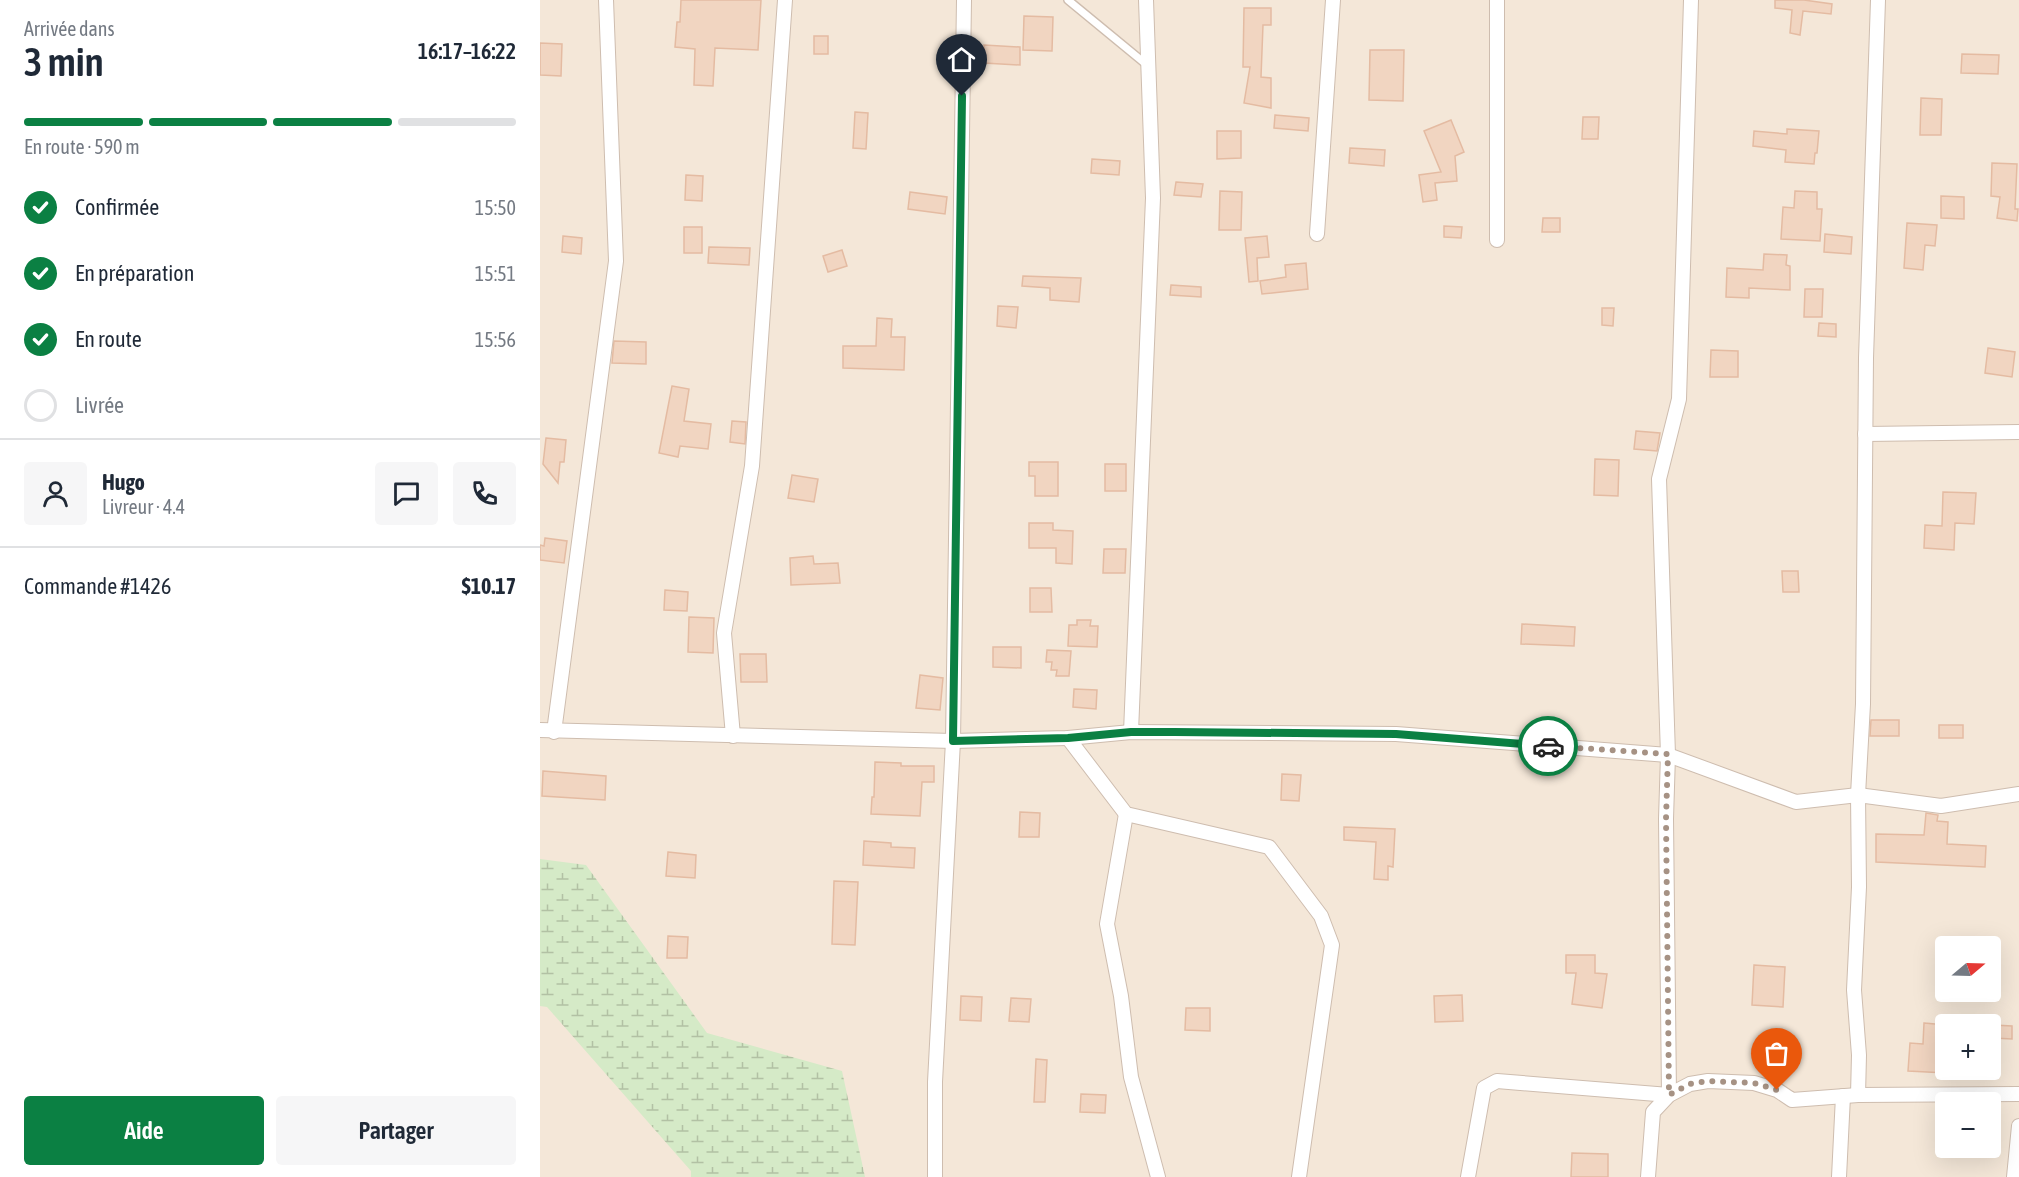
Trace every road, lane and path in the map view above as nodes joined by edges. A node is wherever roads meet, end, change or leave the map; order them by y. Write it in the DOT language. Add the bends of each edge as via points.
graph roads {
  1 [pos="606,0"];
  2 [pos="785,0"];
  3 [pos="964,0"];
  4 [pos="1068,0"];
  5 [pos="1146,0"];
  6 [pos="1334,0"];
  7 [pos="1497,0"];
  8 [pos="1691,0"];
  9 [pos="1878,0"];
  10 [pos="1149,67"];
  11 [pos="1317,234"];
  12 [pos="1497,240"];
  13 [pos="2019,432"];
  14 [pos="1865,434"];
  15 [pos="547,731"];
  16 [pos="1131,732"];
  17 [pos="733,736"];
  18 [pos="1068,738"];
  19 [pos="953,741"];
  20 [pos="1668,754"];
  21 [pos="2019,794"];
  22 [pos="1858,795"];
  23 [pos="1126,814"];
  24 [pos="2019,1094"];
  25 [pos="1669,1095"];
  26 [pos="1858,1095"];
  27 [pos="1843,1096"];
  28 [pos="2019,1126"];
  29 [pos="935,1177"];
  30 [pos="1158,1177"];
  31 [pos="1299,1177"];
  32 [pos="1468,1177"];
  33 [pos="1648,1177"];
  34 [pos="1839,1177"];
  35 [pos="2014,1177"];
  1 -- 15 [label="street" via="616,261"];
  2 -- 17 [label="street" via="752,466 724,633"];
  3 -- 19 [label="street"];
  4 -- 10 [label="lane"];
  5 -- 10 [label="street"];
  6 -- 11 [label="street"];
  7 -- 12 [label="street"];
  8 -- 20 [label="street" via="1679,399 1659,478"];
  9 -- 14 [label="street"];
  10 -- 16 [label="street" via="1153,198"];
  13 -- 14 [label="street"];
  14 -- 22 [label="street" via="1863,704"];
  15 -- 17 [label="street"];
  16 -- 18 [label="street"];
  16 -- 20 [label="street" via="1396,734"];
  17 -- 19 [label="street"];
  18 -- 19 [label="street"];
  18 -- 23 [label="street"];
  19 -- 29 [label="street" via="935,1082"];
  20 -- 22 [label="street" via="1796,801"];
  20 -- 25 [label="street"];
  21 -- 22 [label="street" via="1941,806"];
  22 -- 26 [label="street" via="1854,990"];
  23 -- 30 [label="street" via="1107,924 1131,1077"];
  23 -- 31 [label="street" via="1269,847 1321,916 1332,945"];
  24 -- 26 [label="street"];
  25 -- 27 [label="street" via="1690,1084 1708,1081 1754,1083 1777,1090 1792,1100"];
  25 -- 32 [label="street" via="1497,1081 1484,1088"];
  25 -- 33 [label="street" via="1653,1112"];
  26 -- 27 [label="street"];
  27 -- 34 [label="street"];
  28 -- 35 [label="street"];
}
